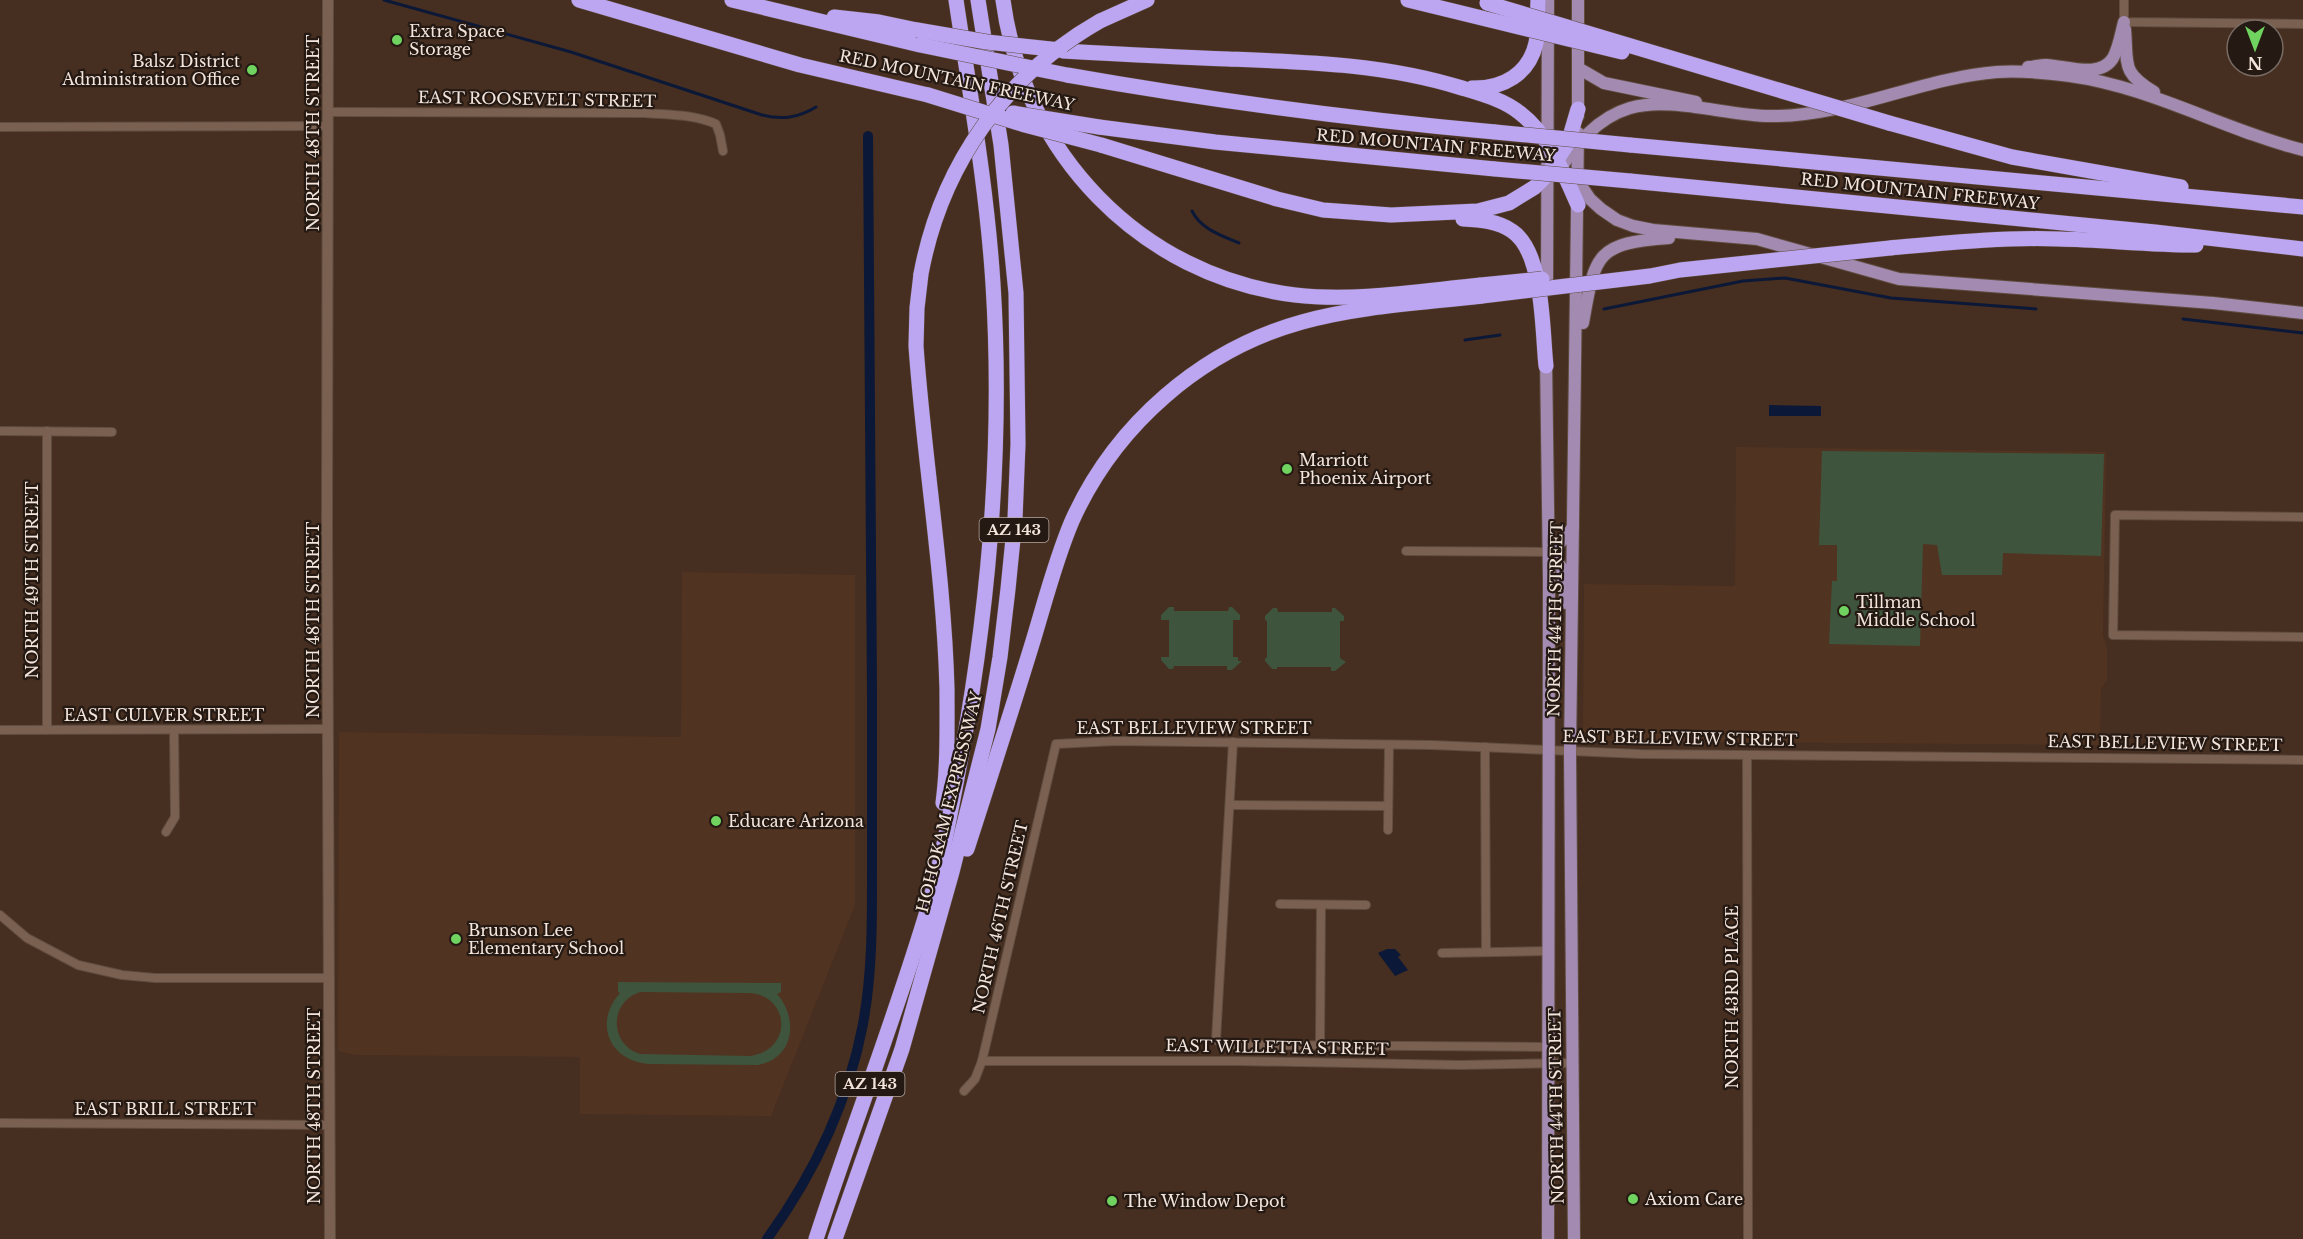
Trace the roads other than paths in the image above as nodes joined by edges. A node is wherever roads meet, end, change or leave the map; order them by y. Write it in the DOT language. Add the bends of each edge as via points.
graph roads {
  1 [pos="328,0"];
  2 [pos="579,0"];
  3 [pos="732,0"];
  4 [pos="956,0"];
  5 [pos="978,0"];
  6 [pos="1003,0"];
  7 [pos="1147,0"];
  8 [pos="1408,0"];
  9 [pos="1538,0"];
  10 [pos="1548,0"];
  11 [pos="1578,0"];
  12 [pos="2124,0"];
  13 [pos="1483,1"];
  14 [pos="2124,22"];
  15 [pos="2303,24"];
  16 [pos="918,38"];
  17 [pos="1578,68"];
  18 [pos="1999,71"];
  19 [pos="1733,76"];
  20 [pos="1452,84"];
  21 [pos="928,95"];
  22 [pos="2178,107"];
  23 [pos="1578,109"];
  24 [pos="328,112"];
  25 [pos="1548,112"];
  26 [pos="1752,116"];
  27 [pos="328,126"];
  28 [pos="0,127"];
  29 [pos="1547,146"];
  30 [pos="1577,146"];
  31 [pos="2303,150"];
  32 [pos="723,151"];
  33 [pos="1558,165"];
  34 [pos="1577,180"];
  35 [pos="1578,205"];
  36 [pos="2303,206"];
  37 [pos="1409,215"];
  38 [pos="1721,234"];
  39 [pos="2259,245"];
  40 [pos="2303,249"];
  41 [pos="1481,291"];
  42 [pos="2303,313"];
  43 [pos="1576,357"];
  44 [pos="1546,366"];
  45 [pos="0,431"];
  46 [pos="47,431"];
  47 [pos="112,432"];
  48 [pos="2303,518"];
  49 [pos="1573,527"];
  50 [pos="1406,551"];
  51 [pos="1549,552"];
  52 [pos="2303,637"];
  53 [pos="1572,660"];
  54 [pos="328,729"];
  55 [pos="0,730"];
  56 [pos="47,730"];
  57 [pos="174,730"];
  58 [pos="1233,742"];
  59 [pos="1056,744"];
  60 [pos="1389,745"];
  61 [pos="1485,747"];
  62 [pos="1548,750"];
  63 [pos="1570,752"];
  64 [pos="1747,754"];
  65 [pos="2303,760"];
  66 [pos="1231,805"];
  67 [pos="1388,806"];
  68 [pos="1388,830"];
  69 [pos="166,832"];
  70 [pos="1280,904"];
  71 [pos="1322,905"];
  72 [pos="1366,905"];
  73 [pos="0,915"];
  74 [pos="1547,951"];
  75 [pos="1486,952"];
  76 [pos="1442,953"];
  77 [pos="329,978"];
  78 [pos="904,978"];
  79 [pos="1320,1046"];
  80 [pos="1547,1047"];
  81 [pos="902,1049"];
  82 [pos="982,1061"];
  83 [pos="1572,1063"];
  84 [pos="1547,1064"];
  85 [pos="964,1091"];
  86 [pos="0,1123"];
  87 [pos="329,1125"];
  88 [pos="832,1189"];
  89 [pos="330,1239"];
  90 [pos="807,1239"];
  91 [pos="816,1239"];
  92 [pos="835,1239"];
  93 [pos="1548,1239"];
  94 [pos="1574,1239"];
  95 [pos="1748,1239"];
  1 -- 24 [label="street, NORTH 48TH STREET"];
  2 -- 21 [label="highway, RED MOUNTAIN FREEWAY" via="800,65"];
  3 -- 16 [label="highway" via="778,12 879,22"];
  4 -- 78 [label="highway, HOHOKAM EXPRESSWAY / AZ 143" via="982,169 993,281 997,392 994,503 984,613 960,762 933,889"];
  5 -- 81 [label="highway, HOHOKAM EXPRESSWAY / AZ 143" via="1001,145 1016,293 1015,519 1000,657 987,729"];
  6 -- 41 [label="highway" via="1020,73 1061,154 1111,210 1175,256 1234,281 1295,295"];
  7 -- 78 [label="highway, bridge" via="1100,21 1031,71 982,126 933,223 921,274 916,346 943,599 947,727 942,809"];
  8 -- 19 [label="highway, bridge"];
  9 -- 20 [label="highway" via="1536,41 1520,73 1488,88"];
  10 -- 25 [label="main road"];
  11 -- 17 [label="main road, NORTH 44TH STREET"];
  12 -- 14 [label="street"];
  13 -- 19 [label="highway, bridge"];
  14 -- 15 [label="street"];
  14 -- 18 [label="main road" via="2115,55 2100,68 2045,65"];
  14 -- 22 [label="main road" via="2131,74"];
  16 -- 20 [label="highway, bridge" via="1063,51 1342,64 1398,71"];
  16 -- 36 [label="highway, RED MOUNTAIN FREEWAY, bridge" via="1067,75 1382,122"];
  17 -- 23 [label="main road, NORTH 44TH STREET"];
  17 -- 26 [label="main road" via="1604,83"];
  18 -- 22 [label="main road" via="2098,80"];
  18 -- 26 [label="main road" via="1820,112"];
  19 -- 36 [label="highway, bridge" via="1937,137 2044,164"];
  20 -- 29 [label="highway" via="1515,109"];
  21 -- 37 [label="highway, bridge" via="1301,205 1344,213"];
  21 -- 39 [label="highway, RED MOUNTAIN FREEWAY, bridge" via="1099,127 1224,143"];
  22 -- 31 [label="main road"];
  23 -- 30 [label="main road, NORTH 44TH STREET"];
  23 -- 33 [label="highway"];
  24 -- 27 [label="street, NORTH 48TH STREET"];
  24 -- 32 [label="street, EAST ROOSEVELT STREET" via="644,113 691,117 716,124"];
  25 -- 29 [label="main road"];
  25 -- 33 [label="main road"];
  26 -- 30 [label="main road, NORTH 44TH STREET" via="1664,105 1637,106 1604,121"];
  27 -- 28 [label="street"];
  27 -- 54 [label="street, NORTH 48TH STREET"];
  29 -- 33 [label="highway"];
  30 -- 33 [label="main road, NORTH 44TH STREET"];
  30 -- 34 [label="main road, NORTH 44TH STREET"];
  33 -- 34 [label="main road"];
  33 -- 35 [label="highway"];
  33 -- 37 [label="highway" via="1518,198 1499,207"];
  33 -- 44 [label="main road, NORTH 44TH STREET" via="1547,208"];
  34 -- 35 [label="main road, NORTH 44TH STREET"];
  34 -- 38 [label="main road" via="1590,199 1624,223 1653,230"];
  35 -- 43 [label="main road, NORTH 44TH STREET"];
  37 -- 44 [label="highway" via="1494,223 1522,240 1536,272"];
  38 -- 42 [label="main road" via="1775,243 1917,282"];
  38 -- 43 [label="main road" via="1639,240 1608,252 1593,272"];
  39 -- 40 [label="highway, RED MOUNTAIN FREEWAY"];
  39 -- 41 [label="highway, bridge" via="2012,239"];
  41 -- 81 [label="highway" via="1332,315 1264,335 1181,382 1113,451 1085,495 1060,552 929,982"];
  43 -- 49 [label="main road, NORTH 44TH STREET"];
  44 -- 51 [label="main road, NORTH 44TH STREET"];
  45 -- 46 [label="street"];
  46 -- 47 [label="street"];
  46 -- 56 [label="street, NORTH 49TH STREET"];
  48 -- 52 [label="street" via="2115,515 2113,635"];
  49 -- 51 [label="main road"];
  49 -- 53 [label="main road, NORTH 44TH STREET"];
  50 -- 51 [label="street"];
  51 -- 53 [label="main road" via="1562,568"];
  51 -- 62 [label="main road, NORTH 44TH STREET"];
  53 -- 63 [label="main road, NORTH 44TH STREET"];
  54 -- 57 [label="street, EAST CULVER STREET"];
  54 -- 77 [label="street, NORTH 48TH STREET"];
  55 -- 56 [label="street, EAST CULVER STREET"];
  56 -- 57 [label="street, EAST CULVER STREET"];
  57 -- 69 [label="street" via="175,817"];
  58 -- 59 [label="street, EAST BELLEVIEW STREET"];
  58 -- 60 [label="street, EAST BELLEVIEW STREET"];
  58 -- 66 [label="street"];
  59 -- 82 [label="street, NORTH 46TH STREET"];
  60 -- 61 [label="street, EAST BELLEVIEW STREET"];
  60 -- 67 [label="street"];
  61 -- 62 [label="street, EAST BELLEVIEW STREET"];
  61 -- 75 [label="street"];
  62 -- 63 [label="street, EAST BELLEVIEW STREET"];
  62 -- 74 [label="main road, NORTH 44TH STREET"];
  63 -- 64 [label="street, EAST BELLEVIEW STREET"];
  63 -- 83 [label="main road, NORTH 44TH STREET"];
  64 -- 65 [label="street, EAST BELLEVIEW STREET"];
  64 -- 95 [label="street, NORTH 43RD PLACE"];
  66 -- 67 [label="street"];
  66 -- 79 [label="street" via="1224,866 1216,1040 1224,1044"];
  67 -- 68 [label="street"];
  70 -- 71 [label="street"];
  71 -- 72 [label="street"];
  71 -- 79 [label="street"];
  73 -- 77 [label="street" via="27,938 78,965 122,975"];
  74 -- 75 [label="street"];
  74 -- 80 [label="main road, NORTH 44TH STREET"];
  75 -- 76 [label="street"];
  77 -- 87 [label="street, NORTH 48TH STREET"];
  78 -- 88 [label="highway, HOHOKAM EXPRESSWAY / AZ 143"];
  79 -- 80 [label="street"];
  80 -- 84 [label="main road, NORTH 44TH STREET"];
  81 -- 92 [label="highway, HOHOKAM EXPRESSWAY / AZ 143"];
  82 -- 84 [label="street, EAST WILLETTA STREET"];
  82 -- 85 [label="street, NORTH 46TH STREET" via="975,1079"];
  83 -- 84 [label="street, EAST WILLETTA STREET"];
  83 -- 94 [label="main road, NORTH 44TH STREET"];
  84 -- 93 [label="main road, NORTH 44TH STREET"];
  86 -- 87 [label="street, EAST BRILL STREET"];
  87 -- 89 [label="street, NORTH 48TH STREET"];
  88 -- 90 [label="highway"];
  88 -- 91 [label="highway, HOHOKAM EXPRESSWAY / AZ 143"];
}
